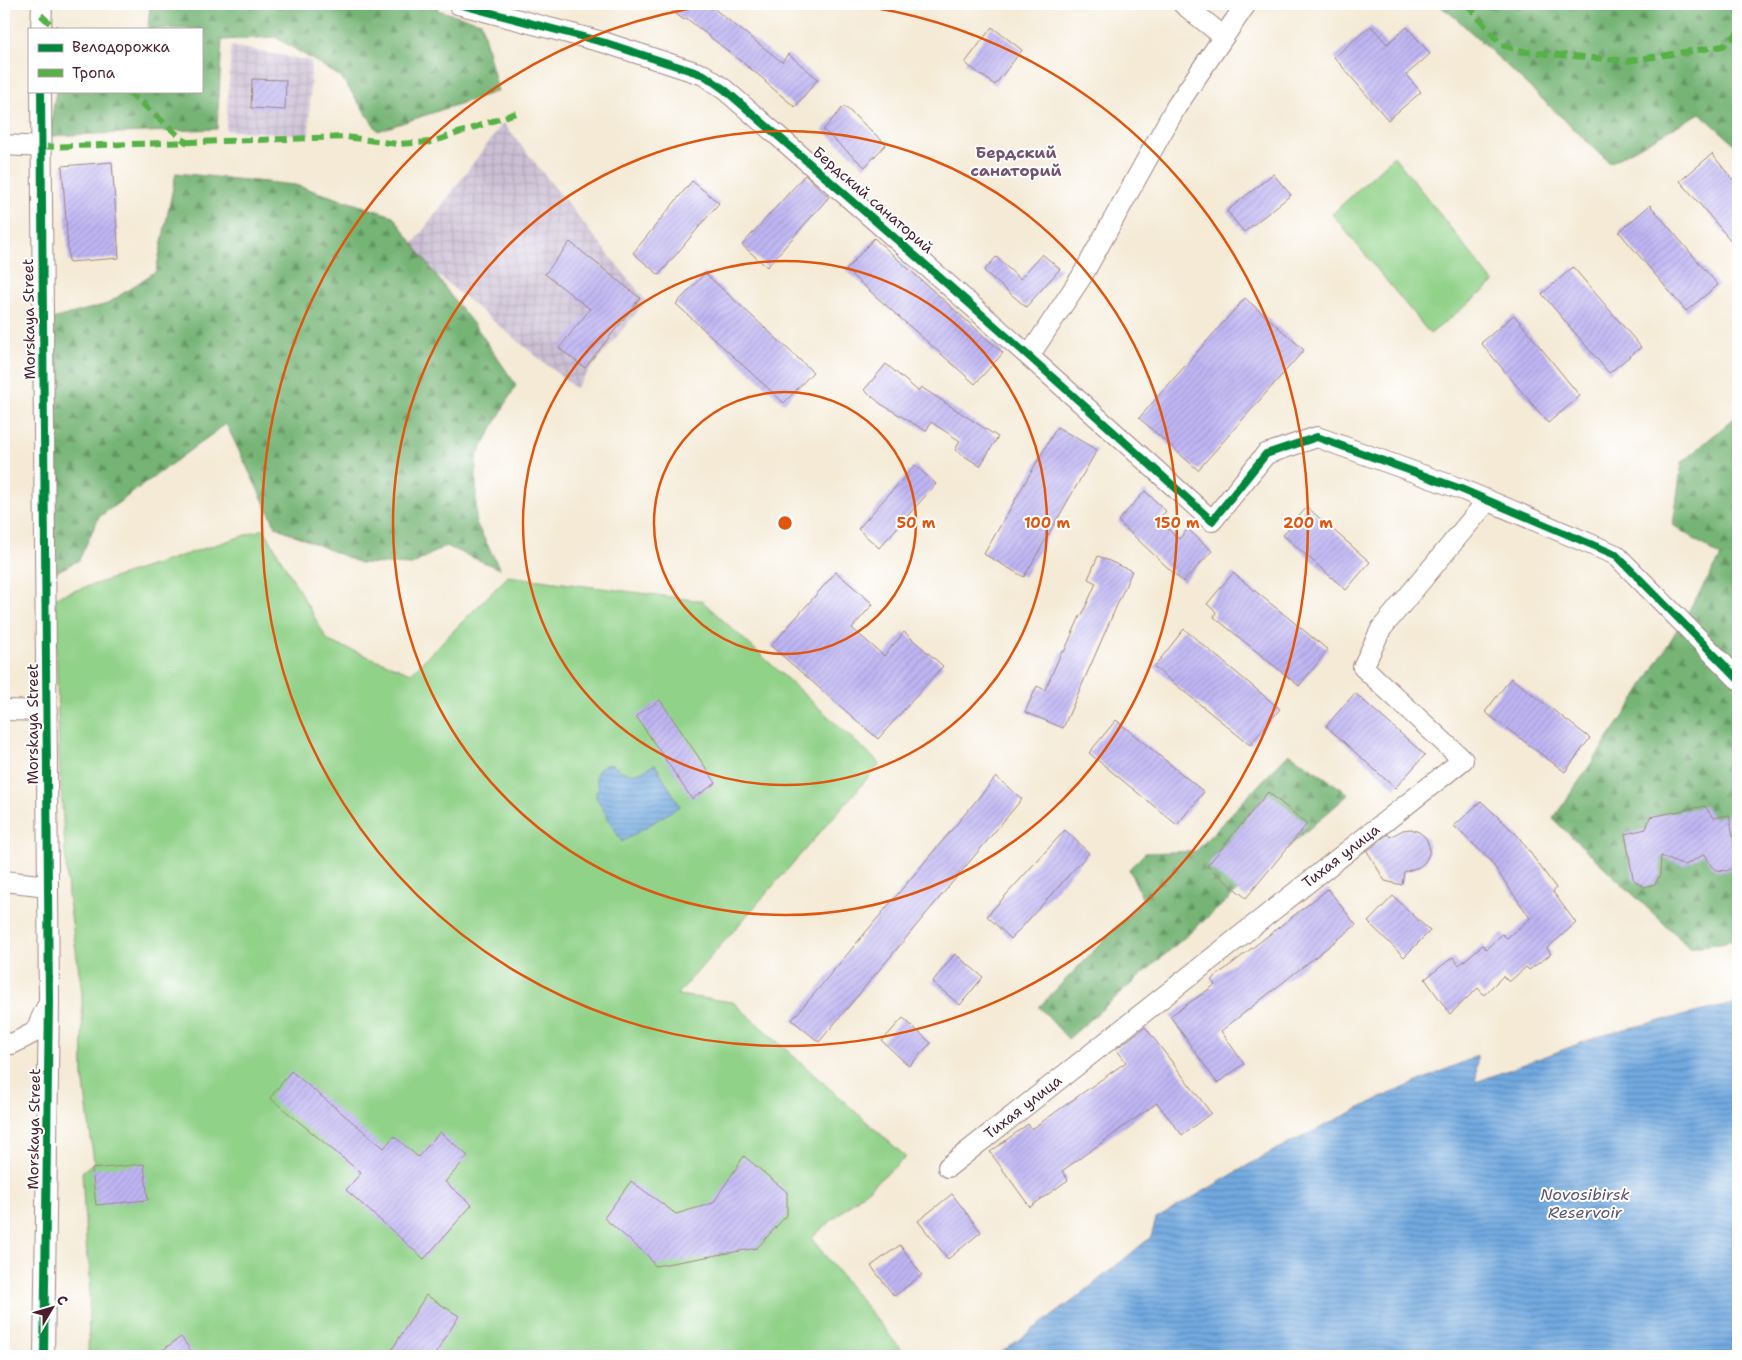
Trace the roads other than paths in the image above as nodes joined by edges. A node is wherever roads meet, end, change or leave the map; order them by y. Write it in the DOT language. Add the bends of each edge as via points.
graph roads {
  1 [pos="42,4"];
  2 [pos="458,4"];
  3 [pos="1183,4"];
  4 [pos="1246,4"];
  5 [pos="41,28"];
  6 [pos="1223,36"];
  7 [pos="41,92"];
  8 [pos="4,145"];
  9 [pos="42,147"];
  10 [pos="1029,356"];
  11 [pos="1488,500"];
  12 [pos="1738,679"];
  13 [pos="4,710"];
  14 [pos="47,711"];
  15 [pos="4,881"];
  16 [pos="48,886"];
  17 [pos="49,1002"];
  18 [pos="4,1043"];
  19 [pos="948,1167"];
  20 [pos="44,1356"];
  1 -- 5 [label="street"];
  2 -- 10 [label="street, Бердский санаторий" via="606,42 704,75 740,102"];
  3 -- 6 [label="street"];
  4 -- 6 [label="street"];
  6 -- 10 [label="street" via="1176,107 1082,276"];
  7 -- 9 [label="street, Morskaya Street"];
  8 -- 9 [label="street"];
  9 -- 14 [label="street, Morskaya Street"];
  10 -- 11 [label="street, Бердский санаторий" via="1212,521 1266,454 1317,436"];
  11 -- 12 [label="street" via="1616,555"];
  11 -- 19 [label="street, Тихая улица" via="1381,629 1363,667 1463,760"];
  13 -- 14 [label="street"];
  14 -- 16 [label="street, Morskaya Street"];
  15 -- 16 [label="street"];
  16 -- 17 [label="street, Morskaya Street"];
  17 -- 18 [label="street" via="35,1032 12,1044"];
  17 -- 20 [label="street, Morskaya Street"];
}
